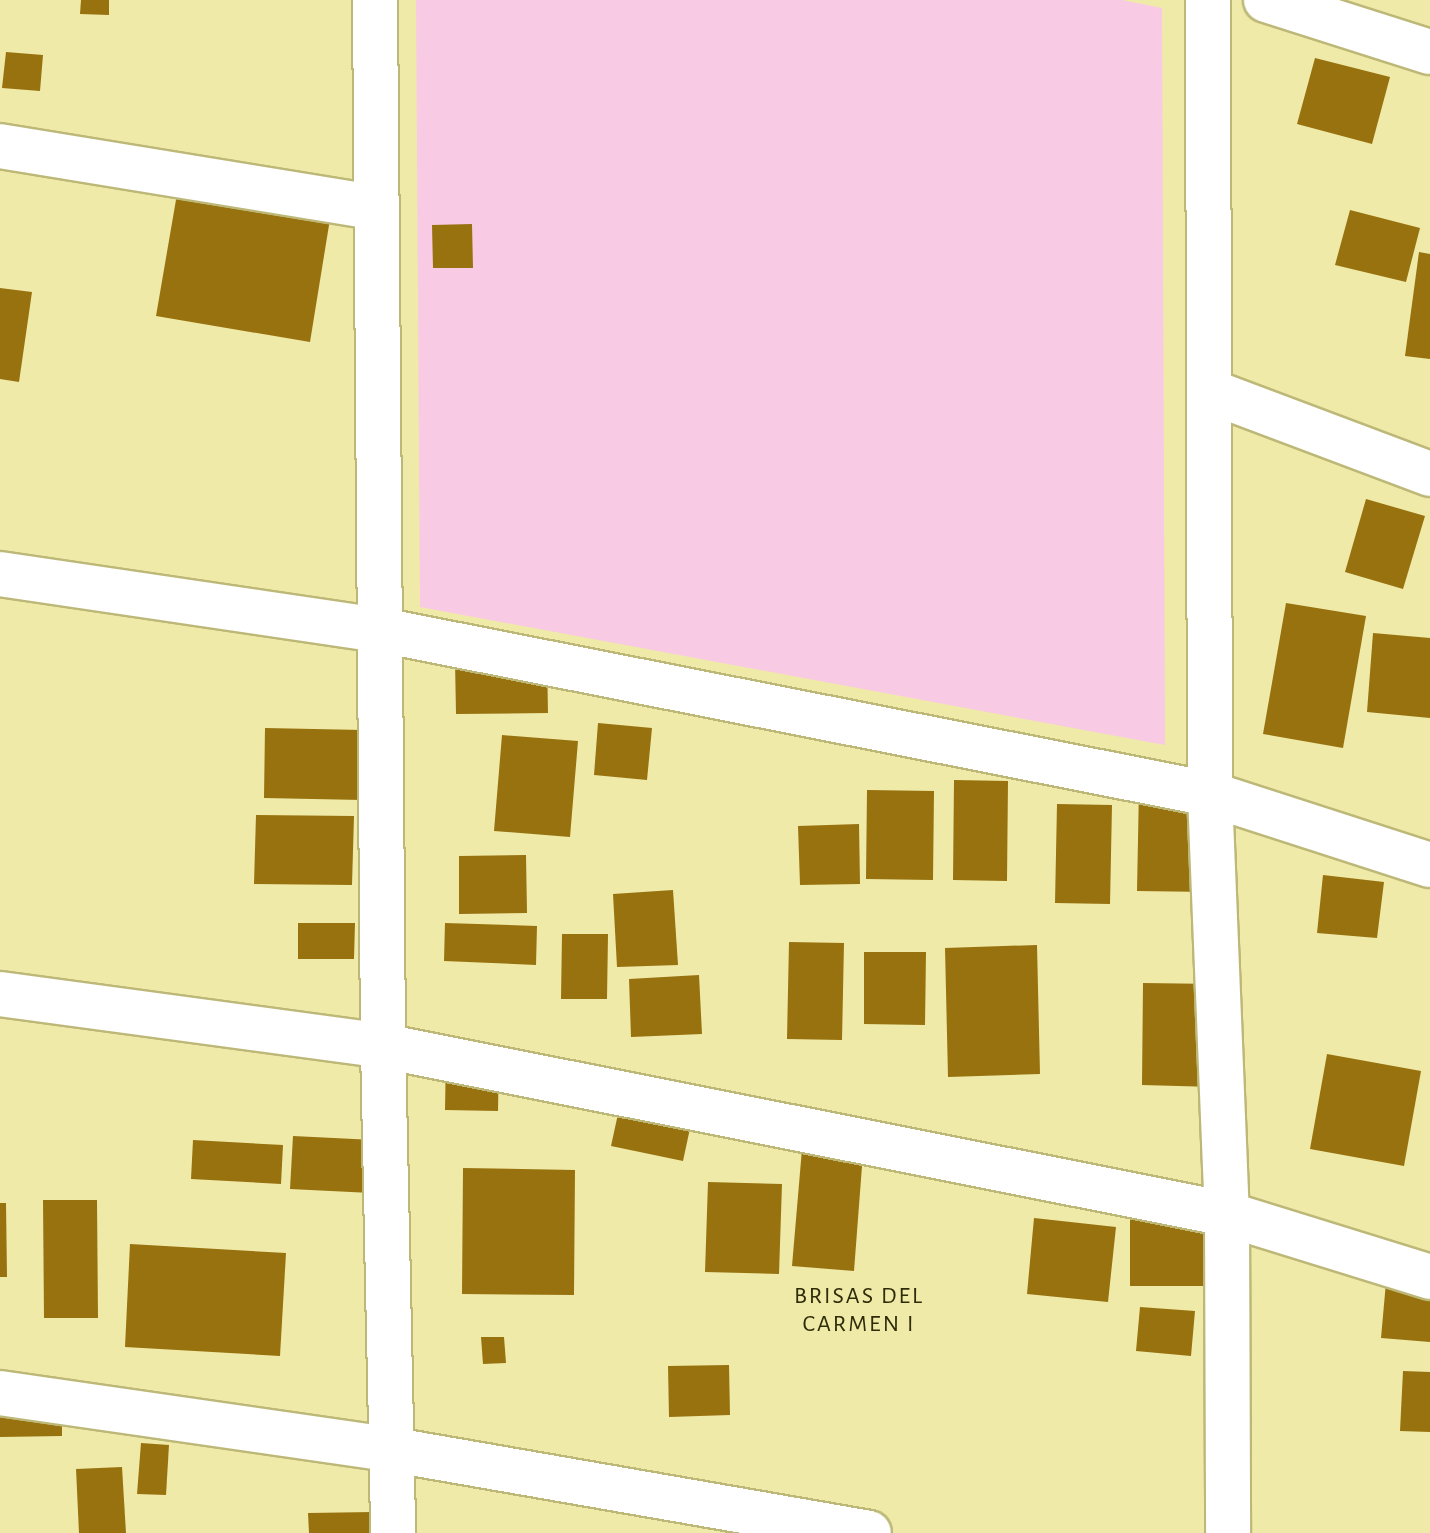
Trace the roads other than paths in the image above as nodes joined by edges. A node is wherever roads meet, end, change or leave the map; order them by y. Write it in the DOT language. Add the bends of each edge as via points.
graph roads {
  1 [pos="375,0"];
  2 [pos="1208,0"];
  3 [pos="1266,0"];
  4 [pos="1430,52"];
  5 [pos="0,146"];
  6 [pos="374,207"];
  7 [pos="1212,392"];
  8 [pos="1430,474"];
  9 [pos="0,574"];
  10 [pos="381,630"];
  11 [pos="1210,794"];
  12 [pos="1430,865"];
  13 [pos="0,994"];
  14 [pos="383,1046"];
  15 [pos="1227,1214"];
  16 [pos="1430,1277"];
  17 [pos="0,1393"];
  18 [pos="394,1450"];
  19 [pos="393,1533"];
  20 [pos="869,1533"];
  21 [pos="1228,1533"];
  1 -- 6 [label="street"];
  2 -- 7 [label="street"];
  3 -- 4 [label="street"];
  5 -- 6 [label="street"];
  6 -- 10 [label="street"];
  7 -- 8 [label="street"];
  7 -- 11 [label="street"];
  9 -- 10 [label="street"];
  10 -- 11 [label="street"];
  10 -- 14 [label="street"];
  11 -- 12 [label="street"];
  11 -- 15 [label="street"];
  13 -- 14 [label="street"];
  14 -- 15 [label="street"];
  14 -- 18 [label="street"];
  15 -- 16 [label="street"];
  15 -- 21 [label="street"];
  17 -- 18 [label="street"];
  18 -- 19 [label="street"];
  18 -- 20 [label="street"];
}
